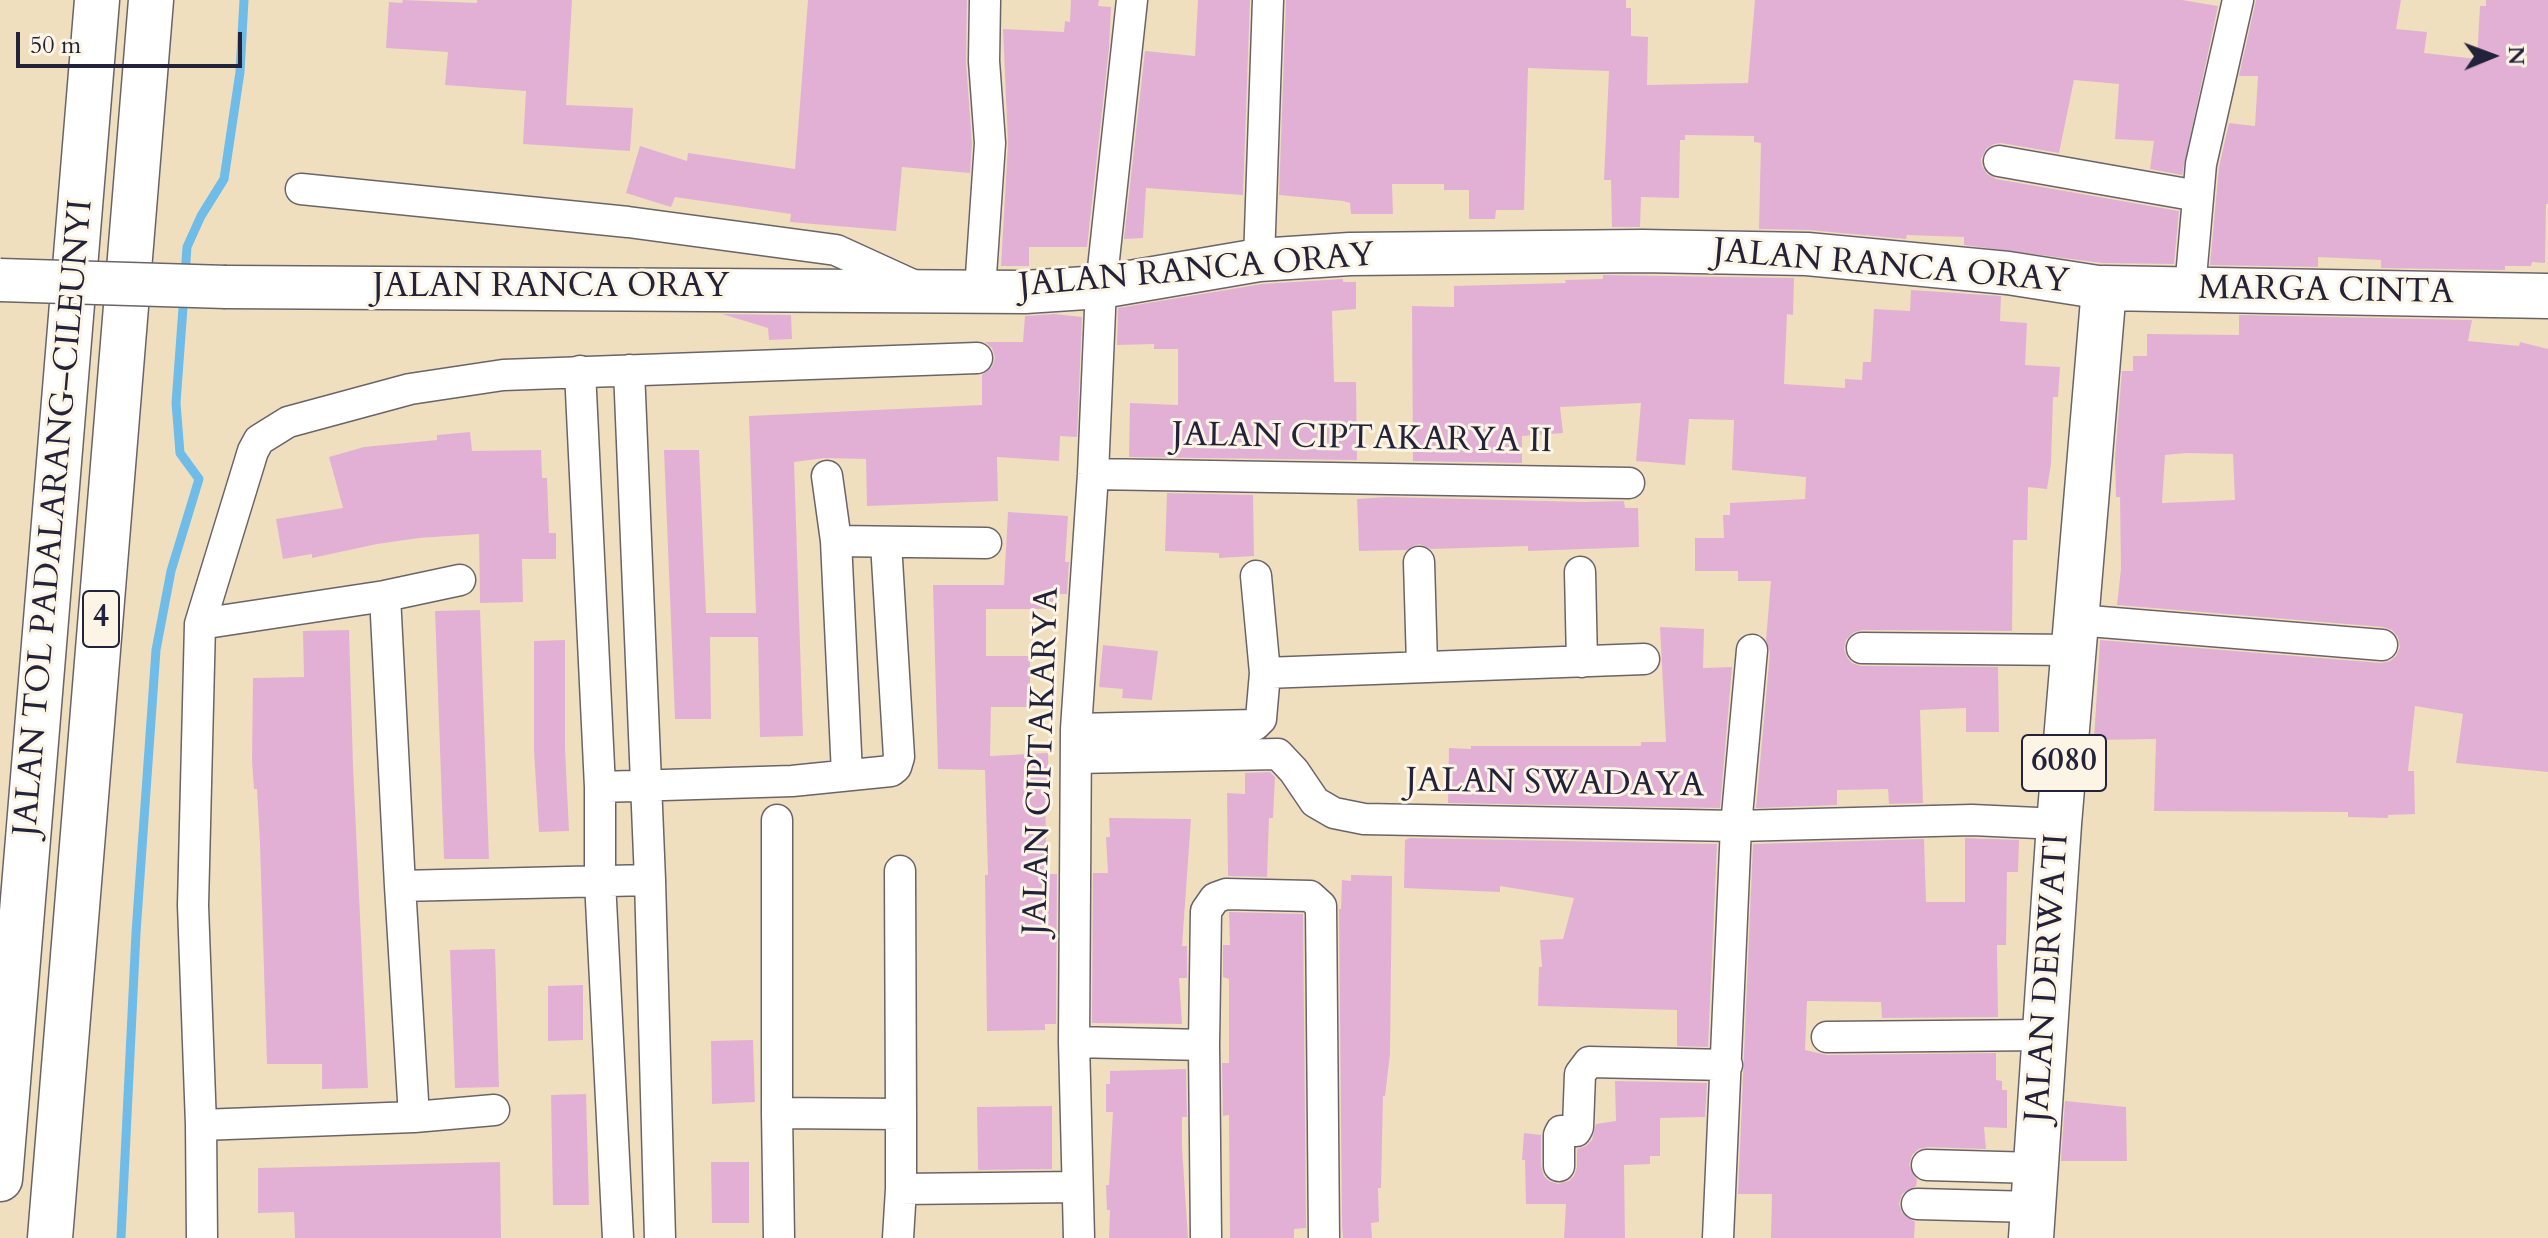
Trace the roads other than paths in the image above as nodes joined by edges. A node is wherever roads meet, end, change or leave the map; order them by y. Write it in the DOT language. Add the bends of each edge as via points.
graph roads {
  1 [pos="97,0"];
  2 [pos="151,0"];
  3 [pos="985,0"];
  4 [pos="1132,0"];
  5 [pos="1268,0"];
  6 [pos="2238,0"];
  7 [pos="1999,161"];
  8 [pos="301,189"];
  9 [pos="2198,196"];
  10 [pos="1259,260"];
  11 [pos="0,280"];
  12 [pos="1101,287"];
  13 [pos="2104,288"];
  14 [pos="2190,289"];
  15 [pos="923,290"];
  16 [pos="980,290"];
  17 [pos="2548,296"];
  18 [pos="977,358"];
  19 [pos="629,370"];
  20 [pos="580,371"];
  21 [pos="1093,474"];
  22 [pos="827,476"];
  23 [pos="1629,483"];
  24 [pos="836,541"];
  25 [pos="886,543"];
  26 [pos="986,543"];
  27 [pos="1419,562"];
  28 [pos="1580,572"];
  29 [pos="1256,576"];
  30 [pos="460,580"];
  31 [pos="385,596"];
  32 [pos="200,624"];
  33 [pos="2075,635"];
  34 [pos="2382,645"];
  35 [pos="1862,648"];
  36 [pos="1752,650"];
  37 [pos="1644,659"];
  38 [pos="1582,662"];
  39 [pos="1422,665"];
  40 [pos="1265,673"];
  41 [pos="1076,744"];
  42 [pos="847,774"];
  43 [pos="646,786"];
  44 [pos="600,787"];
  45 [pos="777,820"];
  46 [pos="2059,824"];
  47 [pos="1736,826"];
  48 [pos="900,871"];
  49 [pos="650,880"];
  50 [pos="600,881"];
  51 [pos="400,886"];
  52 [pos="2045,1035"];
  53 [pos="1827,1037"];
  54 [pos="1074,1042"];
  55 [pos="1204,1045"];
  56 [pos="1727,1065"];
  57 [pos="494,1110"];
  58 [pos="777,1113"];
  59 [pos="901,1114"];
  60 [pos="414,1117"];
  61 [pos="201,1125"];
  62 [pos="1927,1165"];
  63 [pos="1559,1166"];
  64 [pos="0,1179"];
  65 [pos="1076,1187"];
  66 [pos="901,1189"];
  67 [pos="1917,1204"];
  68 [pos="2034,1204"];
  69 [pos="50,1238"];
  70 [pos="202,1238"];
  71 [pos="618,1238"];
  72 [pos="660,1238"];
  73 [pos="779,1238"];
  74 [pos="898,1238"];
  75 [pos="1079,1238"];
  76 [pos="1206,1238"];
  77 [pos="1324,1238"];
  78 [pos="1718,1238"];
  1 -- 64 [label="main road, JALAN TOL PADALARANG–CILEUNYI / 4"];
  2 -- 69 [label="main road, JALAN TOL PADALARANG–CILEUNYI / 4"];
  3 -- 16 [label="street" via="990,143"];
  4 -- 12 [label="street, JALAN CIPTAKARYA"];
  5 -- 10 [label="street"];
  6 -- 9 [label="street"];
  7 -- 9 [label="street"];
  8 -- 15 [label="street" via="628,222 836,250"];
  9 -- 14 [label="street"];
  10 -- 12 [label="street, JALAN RANCA ORAY"];
  10 -- 13 [label="street, JALAN RANCA ORAY" via="1350,254 1807,254"];
  11 -- 15 [label="street, JALAN RANCA ORAY, bridge" via="226,287"];
  12 -- 16 [label="street, JALAN RANCA ORAY"];
  12 -- 21 [label="street, JALAN CIPTAKARYA"];
  13 -- 14 [label="main road, MARGA CINTA"];
  13 -- 33 [label="main road, JALAN DERWATI / 6080"];
  14 -- 17 [label="main road, MARGA CINTA"];
  15 -- 16 [label="street, JALAN RANCA ORAY"];
  18 -- 19 [label="street"];
  19 -- 20 [label="street"];
  19 -- 43 [label="street"];
  20 -- 32 [label="street" via="503,375 410,389 288,422 269,433 253,451"];
  20 -- 44 [label="street"];
  21 -- 23 [label="street, JALAN CIPTAKARYA II"];
  21 -- 41 [label="street, JALAN CIPTAKARYA"];
  22 -- 24 [label="street"];
  24 -- 25 [label="street"];
  24 -- 42 [label="street"];
  25 -- 26 [label="street"];
  25 -- 42 [label="street" via="899,757 891,771"];
  27 -- 39 [label="street"];
  28 -- 38 [label="street"];
  29 -- 40 [label="street"];
  30 -- 31 [label="street"];
  31 -- 32 [label="street"];
  31 -- 51 [label="street"];
  32 -- 61 [label="street" via="193,905"];
  33 -- 34 [label="street"];
  33 -- 35 [label="street"];
  33 -- 46 [label="main road, JALAN DERWATI / 6080"];
  36 -- 47 [label="street"];
  37 -- 38 [label="street"];
  38 -- 39 [label="street"];
  39 -- 40 [label="street"];
  40 -- 41 [label="street" via="1261,719 1255,725"];
  41 -- 47 [label="street, JALAN SWADAYA" via="1278,754 1315,802 1334,813 1364,819"];
  41 -- 54 [label="street, JALAN CIPTAKARYA"];
  42 -- 43 [label="street"];
  43 -- 44 [label="street"];
  43 -- 49 [label="street"];
  44 -- 50 [label="street"];
  45 -- 58 [label="street"];
  46 -- 47 [label="street, JALAN SWADAYA" via="1972,820"];
  46 -- 52 [label="main road, JALAN DERWATI / 6080"];
  47 -- 56 [label="street"];
  48 -- 59 [label="street"];
  49 -- 50 [label="street"];
  49 -- 72 [label="street"];
  50 -- 51 [label="street"];
  50 -- 71 [label="street"];
  51 -- 60 [label="street"];
  52 -- 53 [label="street"];
  52 -- 68 [label="main road, JALAN DERWATI / 6080"];
  54 -- 55 [label="street"];
  54 -- 65 [label="street, JALAN CIPTAKARYA"];
  55 -- 76 [label="street"];
  55 -- 77 [label="street" via="1206,911 1211,902 1221,894 1315,899 1322,911"];
  56 -- 63 [label="street" via="1589,1062 1580,1074 1578,1127 1559,1135"];
  56 -- 78 [label="street"];
  57 -- 60 [label="street"];
  58 -- 59 [label="street"];
  58 -- 73 [label="street"];
  59 -- 66 [label="street"];
  60 -- 61 [label="street"];
  61 -- 70 [label="street"];
  62 -- 68 [label="street"];
  65 -- 66 [label="street"];
  65 -- 75 [label="street, JALAN CIPTAKARYA"];
  66 -- 74 [label="street"];
  67 -- 68 [label="street"];
}
